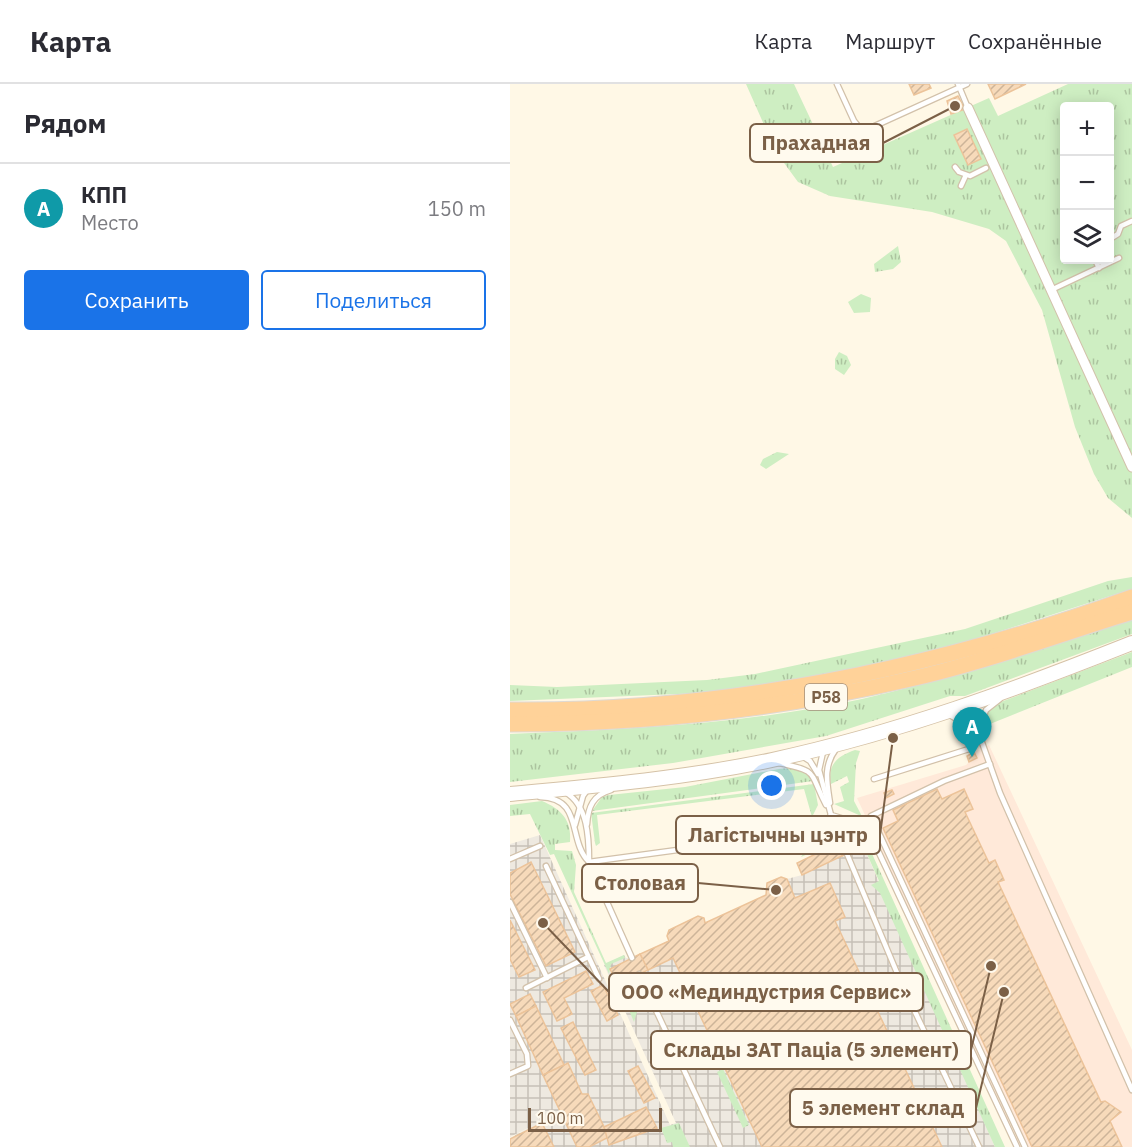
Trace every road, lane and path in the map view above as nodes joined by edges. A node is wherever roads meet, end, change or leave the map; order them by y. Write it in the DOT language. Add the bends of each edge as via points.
graph roads {
  1 [pos="837,84"];
  2 [pos="967,84"];
  3 [pos="959,86"];
  4 [pos="968,108"];
  5 [pos="955,167"];
  6 [pos="986,168"];
  7 [pos="966,175"];
  8 [pos="961,186"];
  9 [pos="1132,221"];
  10 [pos="1114,236"];
  11 [pos="1119,258"];
  12 [pos="1097,264"];
  13 [pos="1099,268"];
  14 [pos="1051,290"];
  15 [pos="1132,465"];
  16 [pos="1132,597"];
  17 [pos="1132,612"];
  18 [pos="1132,643"];
  19 [pos="1010,691"];
  20 [pos="969,706"];
  21 [pos="510,710"];
  22 [pos="946,713"];
  23 [pos="510,724"];
  24 [pos="972,728"];
  25 [pos="979,732"];
  26 [pos="857,739"];
  27 [pos="826,747"];
  28 [pos="971,749"];
  29 [pos="795,754"];
  30 [pos="771,760"];
  31 [pos="990,764"];
  32 [pos="640,779"];
  33 [pos="874,779"];
  34 [pos="596,784"];
  35 [pos="822,785"];
  36 [pos="557,789"];
  37 [pos="513,793"];
  38 [pos="579,806"];
  39 [pos="831,815"];
  40 [pos="575,825"];
  41 [pos="587,833"];
  42 [pos="842,841"];
  43 [pos="540,846"];
  44 [pos="847,854"];
  45 [pos="510,859"];
  46 [pos="589,862"];
  47 [pos="546,866"];
  48 [pos="510,902"];
  49 [pos="588,957"];
  50 [pos="632,958"];
  51 [pos="639,974"];
  52 [pos="547,978"];
  53 [pos="599,979"];
  54 [pos="526,988"];
  55 [pos="510,1020"];
  56 [pos="510,1074"];
  57 [pos="1132,1090"];
  58 [pos="720,1147"];
  59 [pos="979,1147"];
  60 [pos="1017,1147"];
  61 [pos="1025,1147"];
  1 -- 3 [label="lane" via="854,121 868,129"];
  2 -- 3 [label="lane"];
  3 -- 4 [label="lane"];
  4 -- 14 [label="street"];
  5 -- 7 [label="lane"];
  6 -- 7 [label="lane"];
  7 -- 8 [label="lane"];
  9 -- 10 [label="lane" via="1121,226"];
  11 -- 13 [label="lane"];
  12 -- 13 [label="lane"];
  13 -- 14 [label="lane"];
  14 -- 15 [label="street"];
  16 -- 21 [label="highway, Р58" via="977,647 855,676 671,702"];
  17 -- 23 [label="highway, Р58" via="956,667 810,700 645,719"];
  18 -- 19 [label="main road"];
  19 -- 20 [label="main road"];
  19 -- 25 [label="lane" via="986,710"];
  20 -- 22 [label="main road"];
  20 -- 24 [label="lane"];
  20 -- 25 [label="lane"];
  22 -- 24 [label="lane"];
  22 -- 26 [label="main road"];
  24 -- 28 [label="lane" via="975,741"];
  25 -- 28 [label="lane" via="978,742"];
  25 -- 31 [label="lane"];
  26 -- 27 [label="main road"];
  26 -- 39 [label="lane" via="837,749 827,764"];
  27 -- 29 [label="main road"];
  27 -- 35 [label="lane" via="819,764"];
  28 -- 33 [label="lane"];
  29 -- 30 [label="main road"];
  29 -- 35 [label="lane" via="810,761"];
  30 -- 32 [label="main road"];
  30 -- 39 [label="lane" via="798,765 815,777"];
  31 -- 57 [label="lane"];
  31 -- 61 [label="lane" via="871,816"];
  32 -- 34 [label="main road"];
  32 -- 41 [label="lane" via="596,798 588,813"];
  34 -- 36 [label="main road"];
  34 -- 38 [label="lane" via="588,789"];
  35 -- 39 [label="lane"];
  36 -- 37 [label="main road"];
  36 -- 38 [label="lane" via="568,793"];
  37 -- 40 [label="lane" via="547,797 563,804"];
  38 -- 40 [label="lane"];
  38 -- 41 [label="lane"];
  39 -- 42 [label="lane"];
  39 -- 46 [label="lane" via="824,826 803,833"];
  39 -- 60 [label="lane" via="861,824 873,840"];
  40 -- 46 [label="lane" via="580,851"];
  41 -- 46 [label="lane"];
  43 -- 45 [label="lane"];
  44 -- 59 [label="lane" via="900,980"];
  46 -- 50 [label="lane"];
  47 -- 49 [label="lane"];
  48 -- 52 [label="lane"];
  49 -- 52 [label="lane"];
  49 -- 53 [label="lane"];
  51 -- 58 [label="lane"];
  52 -- 54 [label="lane"];
  55 -- 56 [label="lane" via="527,1054 528,1066"];
}
